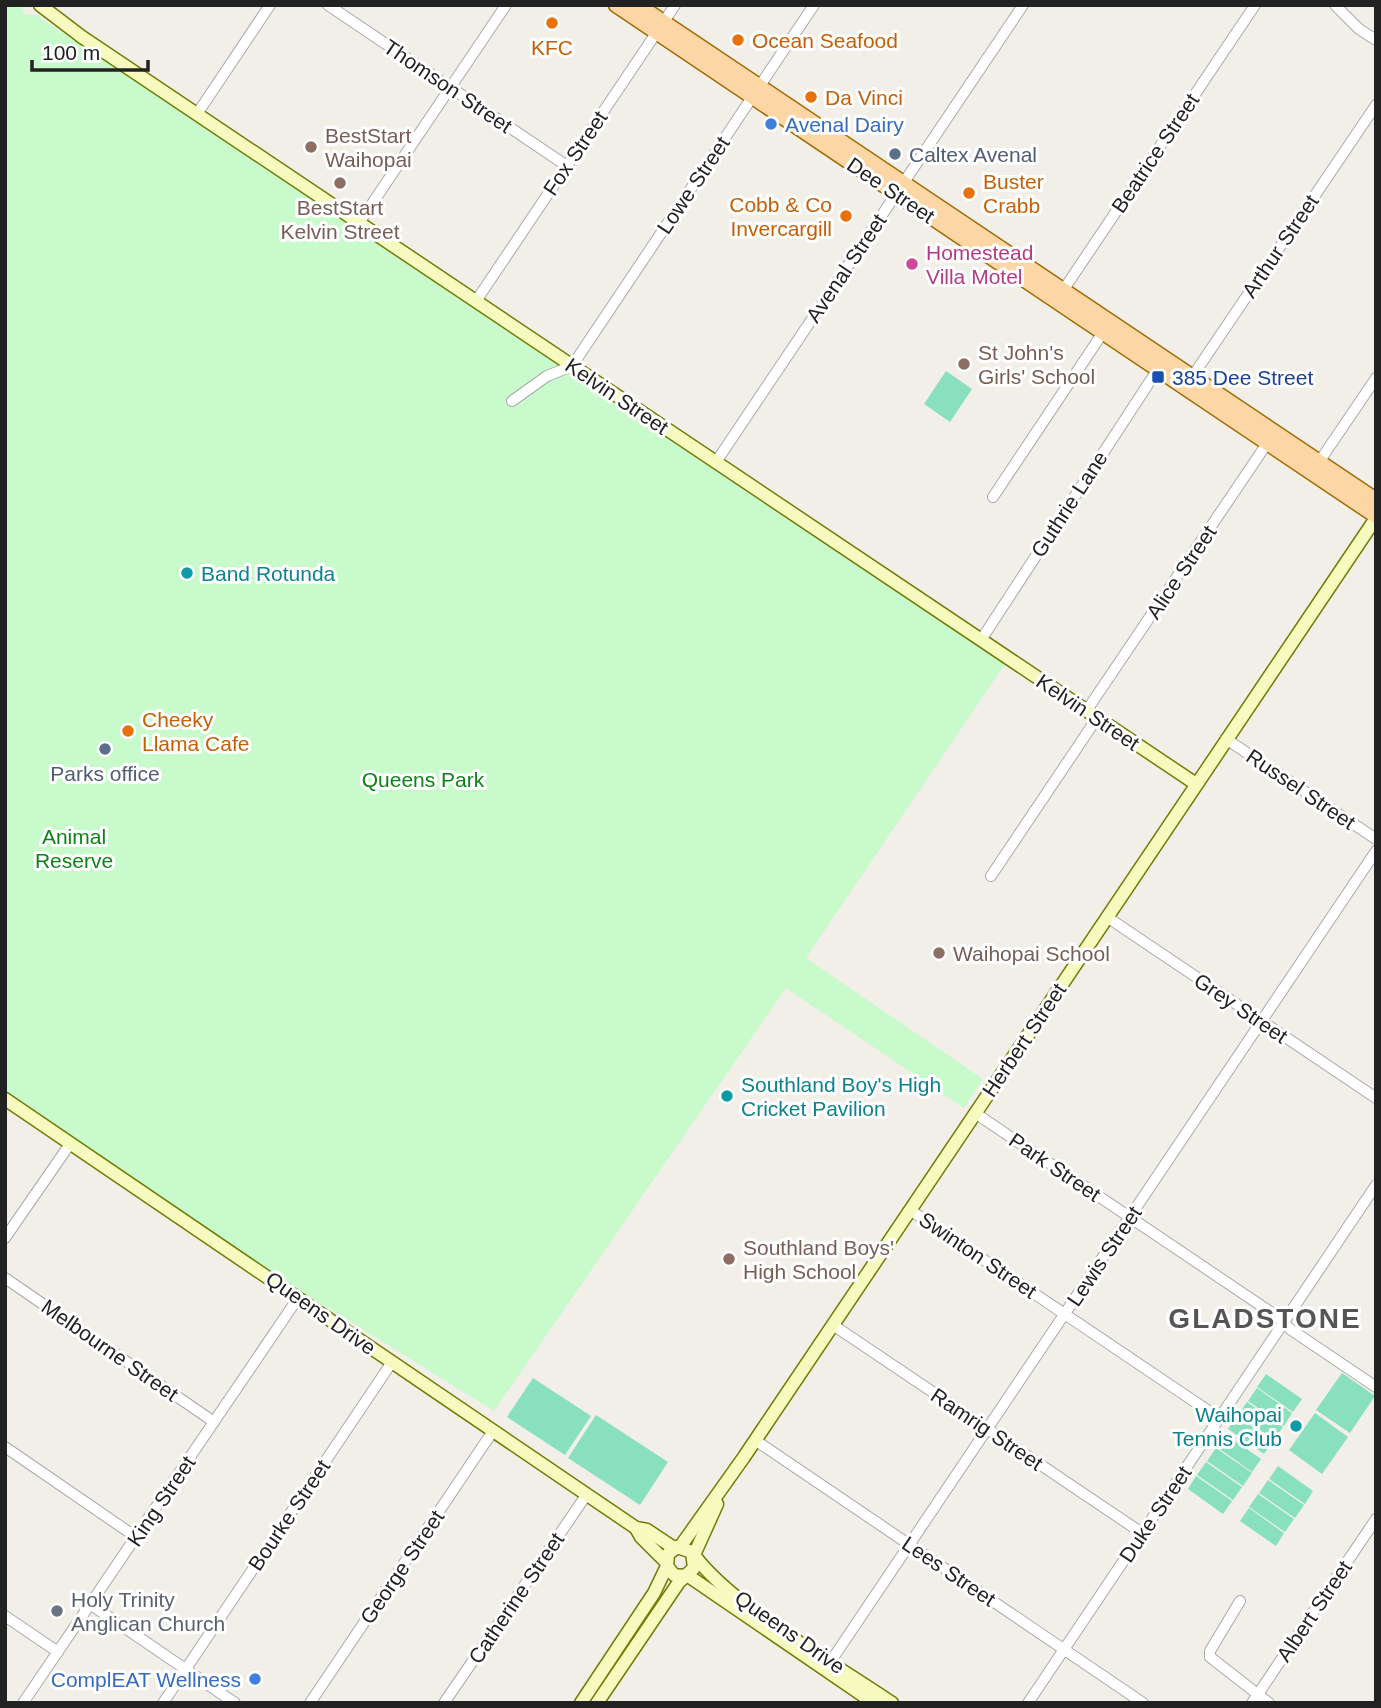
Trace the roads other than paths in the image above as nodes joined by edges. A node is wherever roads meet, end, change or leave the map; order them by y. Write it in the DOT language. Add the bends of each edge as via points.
graph roads {
  1 [pos="40,5"];
  2 [pos="270,5"];
  3 [pos="328,5"];
  4 [pos="506,5"];
  5 [pos="616,5"];
  6 [pos="638,5"];
  7 [pos="675,5"];
  8 [pos="814,5"];
  9 [pos="1024,5"];
  10 [pos="1255,5"];
  11 [pos="1335,5"];
  12 [pos="660,27"];
  13 [pos="1376,40"];
  14 [pos="451,88"];
  15 [pos="756,92"];
  16 [pos="1376,105"];
  17 [pos="197,114"];
  18 [pos="567,166"];
  19 [pos="900,189"];
  20 [pos="359,223"];
  21 [pos="1059,296"];
  22 [pos="476,301"];
  23 [pos="1107,327"];
  24 [pos="572,366"];
  25 [pos="1158,369"];
  26 [pos="1376,378"];
  27 [pos="1188,382"];
  28 [pos="512,401"];
  29 [pos="1271,438"];
  30 [pos="716,462"];
  31 [pos="1315,468"];
  32 [pos="993,497"];
  33 [pos="1376,500"];
  34 [pos="1376,517"];
  35 [pos="981,640"];
  36 [pos="1092,714"];
  37 [pos="1226,739"];
  38 [pos="1196,784"];
  39 [pos="1376,839"];
  40 [pos="1376,850"];
  41 [pos="991,876"];
  42 [pos="1107,918"];
  43 [pos="1261,1021"];
  44 [pos="1376,1098"];
  45 [pos="5,1099"];
  46 [pos="975,1113"];
  47 [pos="70,1144"];
  48 [pos="1376,1185"];
  49 [pos="910,1210"];
  50 [pos="1130,1217"];
  51 [pos="5,1238"];
  52 [pos="5,1278"];
  53 [pos="298,1298"];
  54 [pos="1065,1314"];
  55 [pos="1284,1323"];
  56 [pos="833,1325"];
  57 [pos="392,1362"];
  58 [pos="1376,1387"];
  59 [pos="1219,1418"];
  60 [pos="214,1422"];
  61 [pos="987,1429"];
  62 [pos="493,1430"];
  63 [pos="755,1440"];
  64 [pos="5,1447"];
  65 [pos="720,1492"];
  66 [pos="587,1494"];
  67 [pos="1376,1519"];
  68 [pos="636,1528"];
  69 [pos="1142,1533"];
  70 [pos="136,1537"];
  71 [pos="909,1545"];
  72 [pos="677,1548"];
  73 [pos="694,1555"];
  74 [pos="666,1564"];
  75 [pos="686,1575"];
  76 [pos="1240,1601"];
  77 [pos="90,1604"];
  78 [pos="5,1616"];
  79 [pos="1064,1649"];
  80 [pos="58,1652"];
  81 [pos="831,1661"];
  82 [pos="186,1669"];
  83 [pos="1255,1698"];
  84 [pos="873,1700"];
  85 [pos="23,1703"];
  86 [pos="163,1703"];
  87 [pos="235,1703"];
  88 [pos="310,1703"];
  89 [pos="444,1703"];
  90 [pos="581,1703"];
  91 [pos="597,1703"];
  92 [pos="892,1703"];
  93 [pos="1028,1703"];
  94 [pos="1143,1703"];
  95 [pos="1269,1703"];
  1 -- 17 [label="main road, Kelvin Street"];
  2 -- 17 [label="street"];
  3 -- 14 [label="street, Thomson Street"];
  4 -- 14 [label="street"];
  5 -- 12 [label="main road, Dee Street"];
  6 -- 12 [label="main road, Dee Street"];
  7 -- 12 [label="street, Fox Street"];
  8 -- 15 [label="street, Lowe Street"];
  9 -- 19 [label="street, Avenal Street"];
  10 -- 21 [label="street, Beatrice Street"];
  11 -- 13 [label="street"];
  12 -- 15 [label="main road, Dee Street"];
  12 -- 18 [label="street, Fox Street"];
  14 -- 18 [label="street, Thomson Street"];
  14 -- 20 [label="street"];
  15 -- 19 [label="main road, Dee Street"];
  15 -- 24 [label="street, Lowe Street"];
  16 -- 27 [label="street, Arthur Street"];
  17 -- 20 [label="main road, Kelvin Street"];
  18 -- 22 [label="street, Fox Street"];
  19 -- 21 [label="main road, Dee Street"];
  19 -- 30 [label="street, Avenal Street"];
  20 -- 22 [label="main road, Kelvin Street"];
  21 -- 23 [label="main road, Dee Street"];
  22 -- 24 [label="main road, Kelvin Street"];
  23 -- 25 [label="main road, Dee Street"];
  23 -- 27 [label="main road, Dee Street"];
  23 -- 32 [label="street"];
  24 -- 28 [label="street" via="547,376"];
  24 -- 30 [label="main road, Kelvin Street"];
  25 -- 27 [label="main road, Dee Street"];
  25 -- 35 [label="street, Guthrie Lane"];
  26 -- 31 [label="street"];
  27 -- 29 [label="main road, Dee Street"];
  29 -- 31 [label="main road, Dee Street"];
  29 -- 36 [label="street, Alice Street"];
  30 -- 35 [label="main road, Kelvin Street"];
  31 -- 33 [label="main road, Dee Street"];
  31 -- 34 [label="main road, Dee Street"];
  34 -- 37 [label="main road, Herbert Street"];
  35 -- 36 [label="main road, Kelvin Street"];
  36 -- 38 [label="main road, Kelvin Street"];
  36 -- 41 [label="street, Alice Street"];
  37 -- 38 [label="main road, Herbert Street"];
  37 -- 39 [label="street, Russel Street"];
  38 -- 42 [label="main road, Herbert Street"];
  40 -- 43 [label="street, Lewis Street"];
  42 -- 43 [label="street, Grey Street"];
  42 -- 46 [label="main road, Herbert Street"];
  43 -- 44 [label="street, Grey Street"];
  43 -- 50 [label="street, Lewis Street"];
  45 -- 47 [label="main road, Queens Drive"];
  46 -- 49 [label="main road, Herbert Street"];
  46 -- 50 [label="street, Park Street"];
  47 -- 51 [label="street"];
  47 -- 53 [label="main road, Queens Drive"];
  48 -- 55 [label="street, Duke Street"];
  49 -- 54 [label="street, Swinton Street"];
  49 -- 56 [label="main road, Herbert Street"];
  50 -- 54 [label="street, Lewis Street"];
  50 -- 55 [label="street, Park Street"];
  52 -- 60 [label="street, Melbourne Street"];
  53 -- 57 [label="main road, Queens Drive"];
  53 -- 60 [label="street, King Street"];
  54 -- 59 [label="street, Swinton Street"];
  54 -- 61 [label="street, Lewis Street"];
  55 -- 58 [label="street, Park Street"];
  55 -- 59 [label="street, Duke Street"];
  56 -- 61 [label="street, Ramrig Street"];
  56 -- 63 [label="main road, Herbert Street"];
  57 -- 62 [label="main road, Queens Drive"];
  57 -- 82 [label="street, Bourke Street"];
  59 -- 69 [label="street, Duke Street"];
  60 -- 70 [label="street, King Street"];
  61 -- 69 [label="street, Ramrig Street"];
  61 -- 71 [label="street, Lewis Street"];
  62 -- 66 [label="main road, Queens Drive"];
  62 -- 88 [label="street, George Street"];
  63 -- 65 [label="main road, Herbert Street"];
  63 -- 71 [label="street, Lees Street"];
  64 -- 70 [label="street"];
  65 -- 72 [label="main road, Herbert Street"];
  65 -- 73 [label="main road, Herbert Street"];
  66 -- 68 [label="main road, Queens Drive"];
  66 -- 89 [label="street, Catherine Street"];
  67 -- 83 [label="street, Albert Street"];
  68 -- 72 [label="main road, Queens Drive"];
  68 -- 74 [label="main road, Queens Drive"];
  69 -- 79 [label="street, Duke Street"];
  70 -- 77 [label="street, King Street"];
  71 -- 79 [label="street, Lees Street"];
  71 -- 81 [label="street, Lewis Street"];
  72 -- 73 [label="main road"];
  72 -- 74 [label="main road, Herbert Street" via="668,1554"];
  73 -- 75 [label="main road, Herbert Street" via="695,1564"];
  73 -- 81 [label="main road, Queens Drive" via="724,1586"];
  74 -- 75 [label="main road" via="674,1575"];
  74 -- 90 [label="main road, Herbert Street" via="654,1593"];
  75 -- 84 [label="main road, Queens Drive"];
  75 -- 91 [label="main road, Herbert Street"];
  76 -- 83 [label="street" via="1210,1657"];
  77 -- 80 [label="street, King Street"];
  77 -- 82 [label="street"];
  78 -- 80 [label="street"];
  79 -- 93 [label="street, Duke Street"];
  79 -- 94 [label="street, Lees Street"];
  80 -- 85 [label="street, King Street"];
  81 -- 84 [label="main road, Queens Drive"];
  82 -- 86 [label="street, Bourke Street"];
  82 -- 87 [label="street"];
  83 -- 95 [label="street"];
  84 -- 92 [label="main road, Queens Drive"];
}
